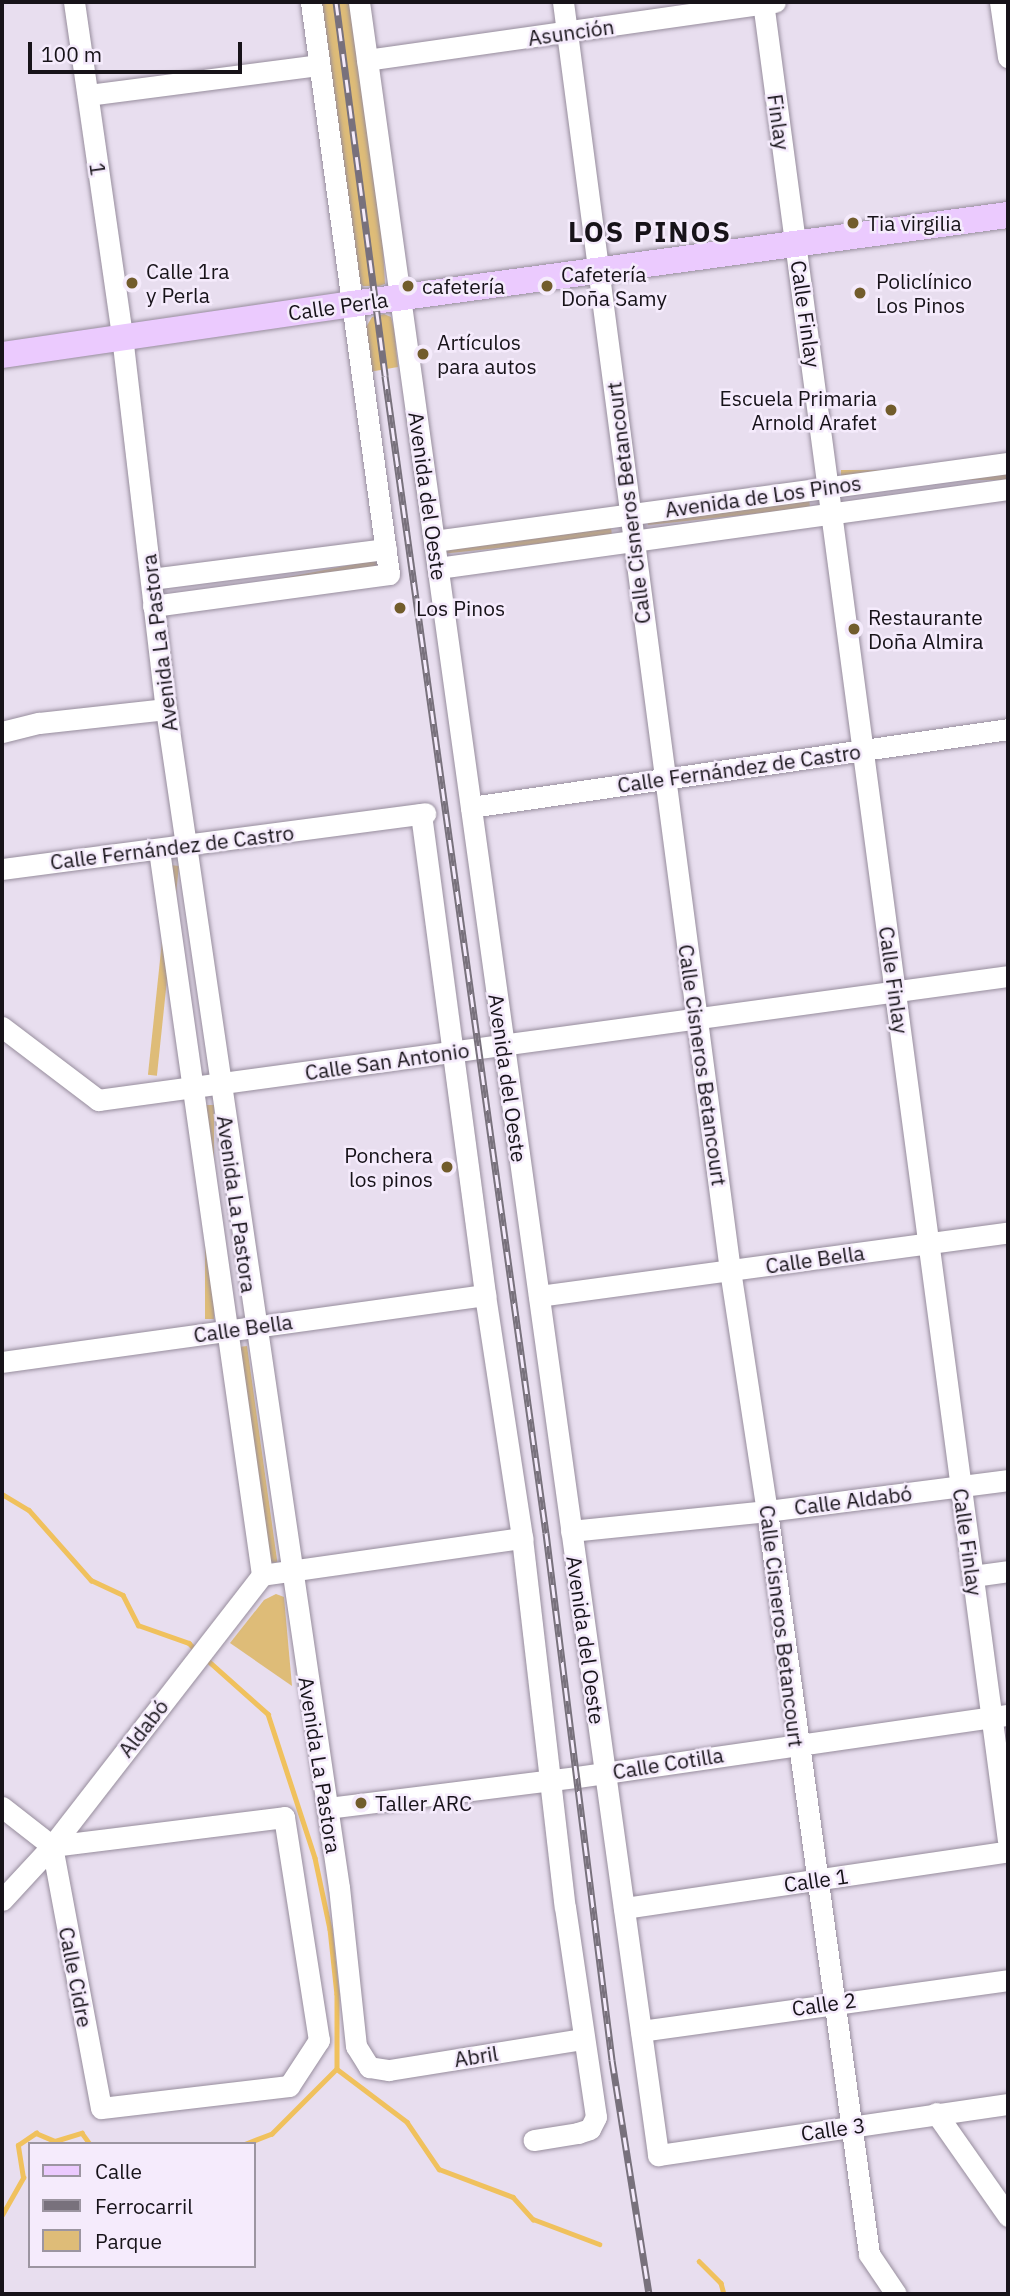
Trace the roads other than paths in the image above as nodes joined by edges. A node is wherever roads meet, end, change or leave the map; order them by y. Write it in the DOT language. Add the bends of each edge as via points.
graph roads {
  1 [pos="74,2"];
  2 [pos="311,2"];
  3 [pos="359,2"];
  4 [pos="563,2"];
  5 [pos="767,2"];
  6 [pos="1000,2"];
  7 [pos="567,33"];
  8 [pos="1008,57"];
  9 [pos="367,60"];
  10 [pos="319,65"];
  11 [pos="88,95"];
  12 [pos="1008,215"];
  13 [pos="796,243"];
  14 [pos="600,270"];
  15 [pos="400,297"];
  16 [pos="352,303"];
  17 [pos="122,337"];
  18 [pos="2,355"];
  19 [pos="1008,463"];
  20 [pos="828,487"];
  21 [pos="1008,489"];
  22 [pos="832,513"];
  23 [pos="630,514"];
  24 [pos="434,541"];
  25 [pos="632,541"];
  26 [pos="386,549"];
  27 [pos="438,568"];
  28 [pos="151,579"];
  29 [pos="153,606"];
  30 [pos="166,709"];
  31 [pos="1008,729"];
  32 [pos="2,732"];
  33 [pos="863,750"];
  34 [pos="663,779"];
  35 [pos="471,807"];
  36 [pos="186,846"];
  37 [pos="159,850"];
  38 [pos="2,869"];
  39 [pos="1008,976"];
  40 [pos="895,992"];
  41 [pos="698,1018"];
  42 [pos="2,1027"];
  43 [pos="504,1045"];
  44 [pos="451,1052"];
  45 [pos="220,1083"];
  46 [pos="193,1087"];
  47 [pos="1008,1233"];
  48 [pos="929,1244"];
  49 [pos="730,1270"];
  50 [pos="485,1294"];
  51 [pos="539,1296"];
  52 [pos="255,1326"];
  53 [pos="227,1330"];
  54 [pos="2,1362"];
  55 [pos="1008,1480"];
  56 [pos="960,1487"];
  57 [pos="767,1511"];
  58 [pos="571,1531"];
  59 [pos="522,1538"];
  60 [pos="1008,1571"];
  61 [pos="292,1572"];
  62 [pos="262,1575"];
  63 [pos="973,1576"];
  64 [pos="1000,1716"];
  65 [pos="797,1744"];
  66 [pos="605,1772"];
  67 [pos="552,1780"];
  68 [pos="2,1807"];
  69 [pos="327,1808"];
  70 [pos="1008,1840"];
  71 [pos="51,1846"];
  72 [pos="1008,1851"];
  73 [pos="817,1880"];
  74 [pos="2,1900"];
  75 [pos="624,1908"];
  76 [pos="1008,1980"];
  77 [pos="834,2002"];
  78 [pos="640,2031"];
  79 [pos="583,2039"];
  80 [pos="369,2067"];
  81 [pos="1008,2104"];
  82 [pos="101,2108"];
  83 [pos="936,2113"];
  84 [pos="850,2127"];
  85 [pos="534,2140"];
  86 [pos="658,2155"];
  87 [pos="1008,2216"];
  88 [pos="896,2294"];
  1 -- 11 [label="street, 1"];
  2 -- 10 [label="street"];
  3 -- 9 [label="street, Avenida del Oeste"];
  4 -- 7 [label="street, Calle Cisneros Betancourt"];
  5 -- 7 [label="street, Asunción"];
  5 -- 13 [label="street, Finlay"];
  6 -- 8 [label="street"];
  7 -- 9 [label="street, Asunción"];
  7 -- 14 [label="street, Calle Cisneros Betancourt"];
  9 -- 15 [label="street, Avenida del Oeste"];
  10 -- 11 [label="street"];
  10 -- 16 [label="street"];
  11 -- 17 [label="street, 1"];
  12 -- 13 [label="main road, Calle Perla"];
  13 -- 14 [label="main road, Calle Perla"];
  13 -- 20 [label="street, Calle Finlay"];
  14 -- 15 [label="main road, Calle Perla"];
  14 -- 23 [label="street, Calle Cisneros Betancourt"];
  15 -- 16 [label="main road, Calle Perla"];
  15 -- 24 [label="street, Avenida del Oeste"];
  16 -- 17 [label="main road, Calle Perla"];
  16 -- 26 [label="street"];
  17 -- 18 [label="main road, Calle Perla"];
  17 -- 28 [label="street, Avenida La Pastora"];
  19 -- 20 [label="street, Avenida de Los Pinos"];
  20 -- 22 [label="street, Calle Finlay"];
  20 -- 23 [label="street, Avenida de Los Pinos"];
  21 -- 22 [label="street, Avenida de Los Pinos"];
  22 -- 25 [label="street, Avenida de Los Pinos"];
  22 -- 33 [label="street, Calle Finlay"];
  23 -- 24 [label="street, Avenida de Los Pinos"];
  23 -- 25 [label="street, Calle Cisneros Betancourt"];
  24 -- 27 [label="street, Avenida del Oeste"];
  25 -- 27 [label="street, Avenida de Los Pinos"];
  25 -- 34 [label="street, Calle Cisneros Betancourt"];
  26 -- 28 [label="street"];
  26 -- 29 [label="street" via="389,574"];
  27 -- 35 [label="street, Avenida del Oeste"];
  28 -- 29 [label="street, Avenida La Pastora"];
  29 -- 30 [label="street, Avenida La Pastora"];
  30 -- 32 [label="street" via="39,723"];
  30 -- 36 [label="street, Avenida La Pastora"];
  31 -- 33 [label="street, Calle Fernández de Castro"];
  33 -- 34 [label="street, Calle Fernández de Castro"];
  33 -- 40 [label="street, Calle Finlay"];
  34 -- 35 [label="street, Calle Fernández de Castro"];
  34 -- 41 [label="street, Calle Cisneros Betancourt"];
  35 -- 43 [label="street, Avenida del Oeste"];
  36 -- 37 [label="street, Calle Fernández de Castro"];
  36 -- 44 [label="street, Calle Fernández de Castro" via="423,814"];
  36 -- 45 [label="street, Avenida La Pastora"];
  37 -- 38 [label="street, Calle Fernández de Castro"];
  37 -- 46 [label="street, Avenida La Pastora"];
  39 -- 40 [label="street, Calle San Antonio"];
  40 -- 41 [label="street, Calle San Antonio"];
  40 -- 48 [label="street, Calle Finlay"];
  41 -- 43 [label="street, Calle San Antonio"];
  41 -- 49 [label="street, Calle Cisneros Betancourt"];
  42 -- 46 [label="street, Calle San Antonio" via="98,1100"];
  43 -- 44 [label="street, Calle San Antonio"];
  43 -- 51 [label="street, Avenida del Oeste"];
  44 -- 45 [label="street, Calle San Antonio"];
  44 -- 50 [label="street"];
  45 -- 46 [label="street, Calle San Antonio"];
  45 -- 52 [label="street, Avenida La Pastora"];
  46 -- 53 [label="street, Avenida La Pastora"];
  47 -- 48 [label="street, Calle Bella"];
  48 -- 49 [label="street, Calle Bella"];
  48 -- 56 [label="street, Calle Finlay"];
  49 -- 51 [label="street, Calle Bella"];
  49 -- 57 [label="street, Calle Cisneros Betancourt"];
  50 -- 52 [label="street, Calle Bella"];
  50 -- 59 [label="street"];
  51 -- 58 [label="street, Avenida del Oeste"];
  52 -- 53 [label="street, Calle Bella"];
  52 -- 61 [label="street, Avenida La Pastora"];
  53 -- 54 [label="street, Calle Bella"];
  53 -- 62 [label="street, Avenida La Pastora"];
  55 -- 56 [label="street, Calle Aldabó"];
  56 -- 57 [label="street, Calle Aldabó"];
  56 -- 63 [label="street, Calle Finlay"];
  57 -- 58 [label="street, Calle Aldabó"];
  57 -- 65 [label="street, Calle Cisneros Betancourt"];
  58 -- 66 [label="street, Avenida del Oeste"];
  59 -- 61 [label="street"];
  59 -- 67 [label="street"];
  60 -- 63 [label="street"];
  61 -- 62 [label="street"];
  61 -- 69 [label="street, Avenida La Pastora"];
  62 -- 71 [label="street, Aldabó"];
  63 -- 64 [label="street, Calle Finlay"];
  64 -- 65 [label="street, Calle Cotilla"];
  64 -- 70 [label="street"];
  65 -- 66 [label="street, Calle Cotilla"];
  65 -- 73 [label="street, Calle Cisneros Betancourt"];
  66 -- 67 [label="street, Calle Cotilla"];
  66 -- 75 [label="street, Avenida del Oeste"];
  67 -- 69 [label="street, Calle Cotilla"];
  67 -- 79 [label="street"];
  68 -- 71 [label="street"];
  69 -- 80 [label="street, Avenida La Pastora" via="356,2046"];
  71 -- 74 [label="street, Aldabó"];
  71 -- 82 [label="street, Calle Cidre"];
  71 -- 82 [label="street, Avenida La Pastora" via="284,1817 319,2040 289,2086"];
  72 -- 73 [label="street, Calle 1"];
  73 -- 75 [label="street, Calle 1"];
  73 -- 77 [label="street, Calle Cisneros Betancourt"];
  75 -- 78 [label="street, Avenida del Oeste"];
  76 -- 77 [label="street, Calle 2"];
  77 -- 78 [label="street, Calle 2"];
  77 -- 84 [label="street, Calle Cisneros Betancourt"];
  78 -- 86 [label="street, Avenida del Oeste"];
  79 -- 80 [label="street, Abril" via="389,2070"];
  79 -- 85 [label="street" via="596,2117 590,2129"];
  81 -- 83 [label="street, Calle 3"];
  83 -- 84 [label="street, Calle 3"];
  83 -- 87 [label="street"];
  84 -- 86 [label="street, Calle 3"];
  84 -- 88 [label="street, Calle Cisneros Betancourt" via="869,2254"];
}
